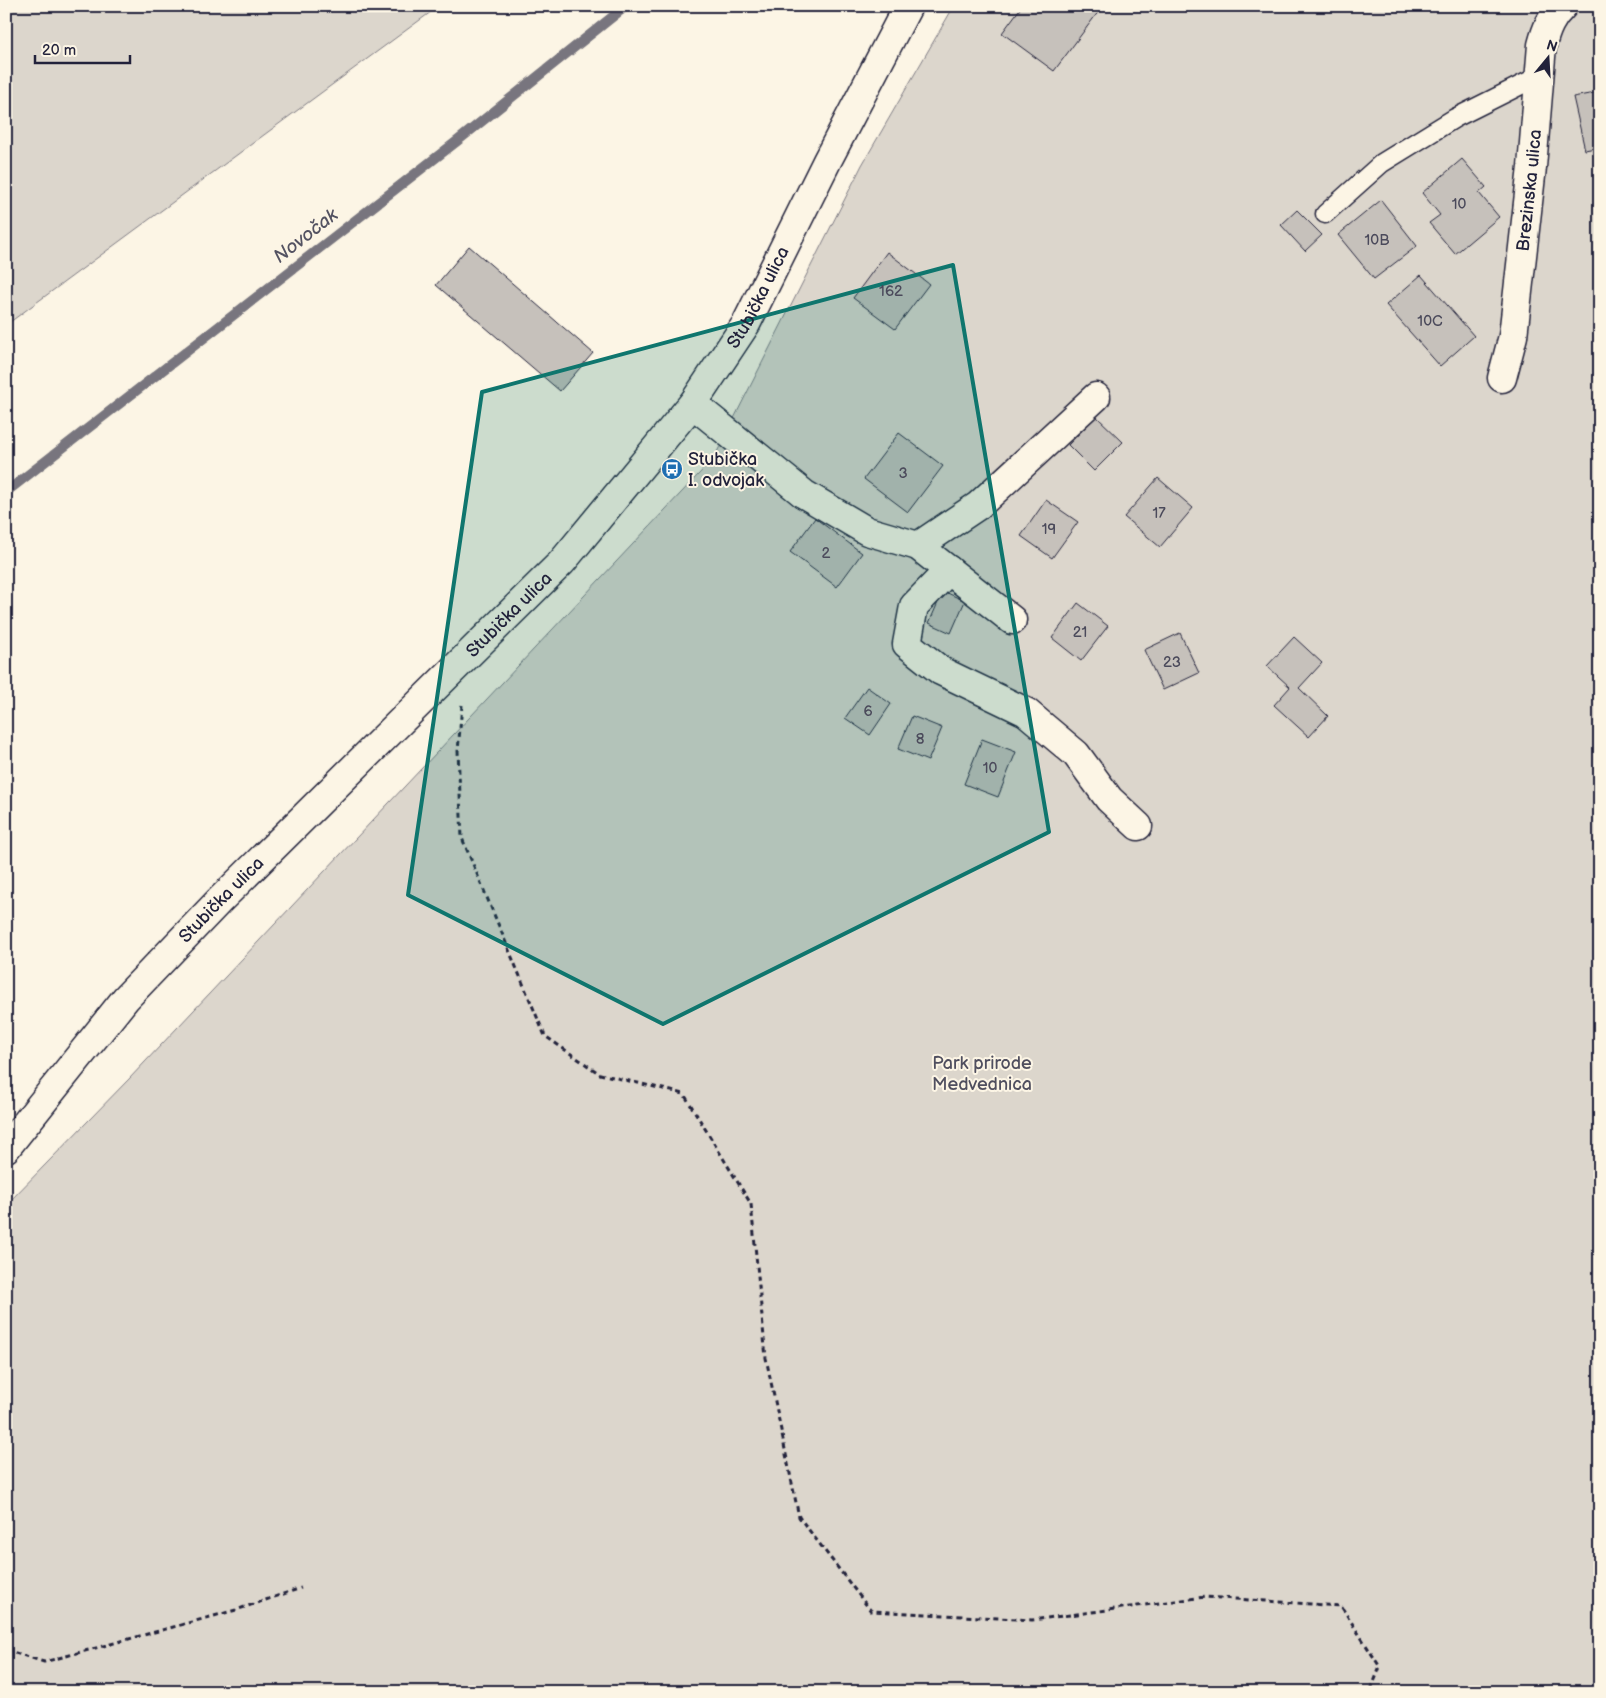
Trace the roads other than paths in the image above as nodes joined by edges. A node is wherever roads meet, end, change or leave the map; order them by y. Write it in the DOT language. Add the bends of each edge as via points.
graph roads {
  1 [pos="908,6"];
  2 [pos="1563,6"];
  3 [pos="1540,76"];
  4 [pos="1325,214"];
  5 [pos="1502,378"];
  6 [pos="1096,397"];
  7 [pos="694,402"];
  8 [pos="918,546"];
  9 [pos="949,570"];
  10 [pos="1012,620"];
  11 [pos="1138,826"];
  12 [pos="6,1148"];
  1 -- 7 [label="main road, Stubička ulica" via="746,324"];
  2 -- 3 [label="main road, Brezinska ulica" via="1554,14 1547,29"];
  3 -- 4 [label="lane" via="1455,118 1382,163"];
  3 -- 5 [label="main road, Brezinska ulica" via="1514,336"];
  6 -- 8 [label="main road" via="979,505"];
  7 -- 8 [label="main road" via="804,494 867,531"];
  7 -- 12 [label="main road, Stubička ulica" via="562,562 219,901 126,998"];
  8 -- 9 [label="main road"];
  9 -- 10 [label="main road"];
  9 -- 11 [label="main road" via="914,606 907,644 942,671 1026,712 1076,754 1109,799"];
}
